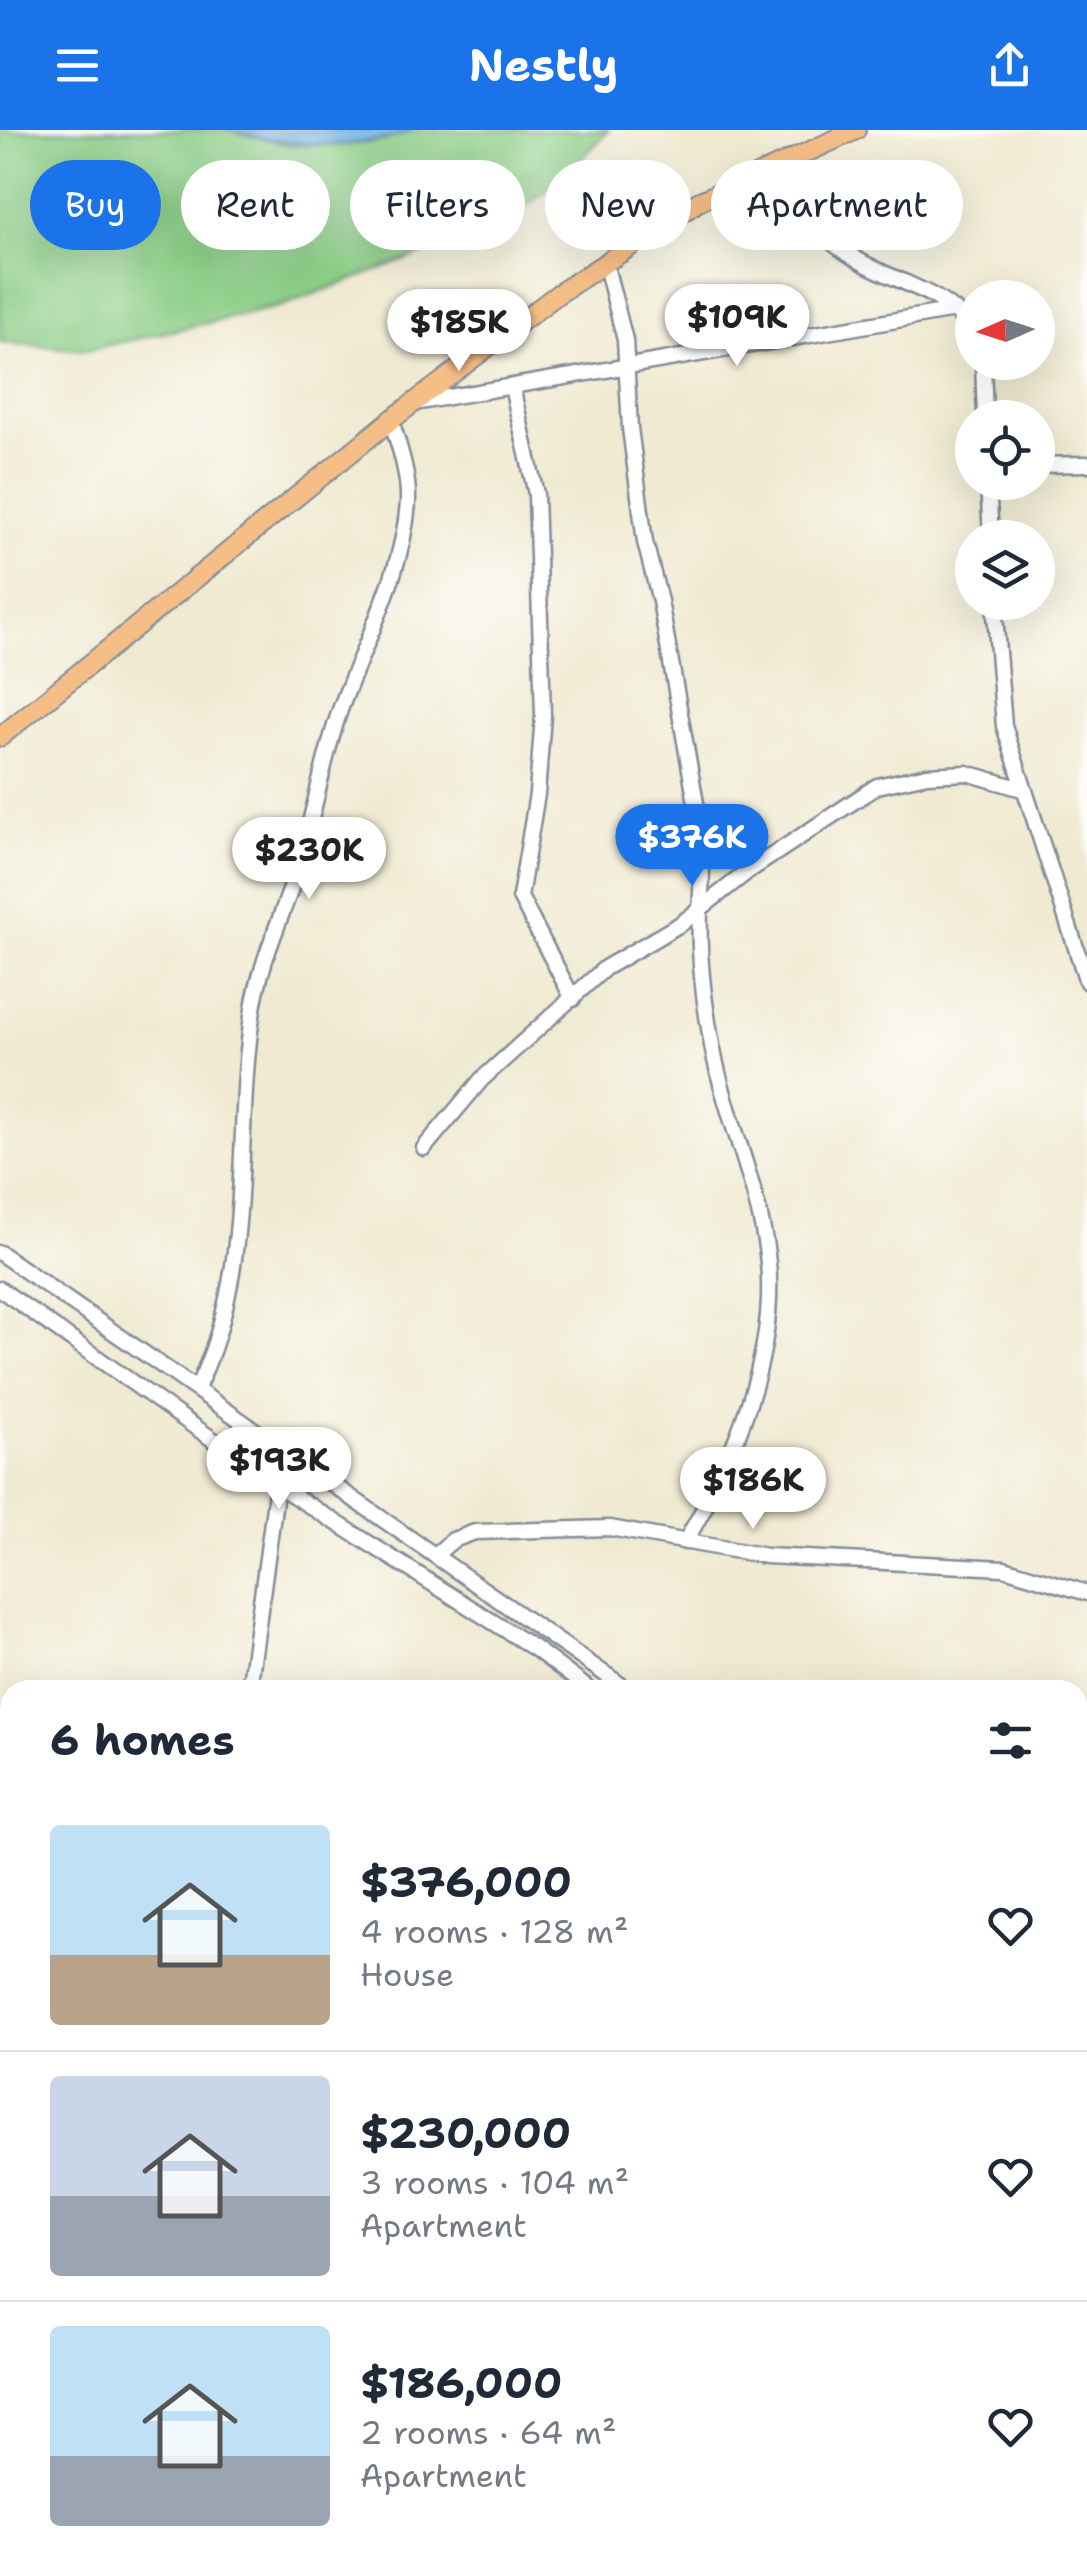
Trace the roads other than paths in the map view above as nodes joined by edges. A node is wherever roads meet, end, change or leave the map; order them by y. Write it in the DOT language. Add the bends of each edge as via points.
graph roads {
  1 [pos="856,130"];
  2 [pos="788,160"];
  3 [pos="711,196"];
  4 [pos="845,250"];
  5 [pos="605,262"];
  6 [pos="955,310"];
  7 [pos="626,368"];
  8 [pos="512,387"];
  9 [pos="414,404"];
  10 [pos="391,420"];
  11 [pos="1087,464"];
  12 [pos="1055,465"];
  13 [pos="995,620"];
  14 [pos="0,737"];
  15 [pos="1022,789"];
  16 [pos="700,912"];
  17 [pos="1087,982"];
  18 [pos="573,999"];
  19 [pos="424,1148"];
  20 [pos="0,1252"];
  21 [pos="0,1289"];
  22 [pos="197,1388"];
  23 [pos="277,1485"];
  24 [pos="686,1542"];
  25 [pos="435,1555"];
  26 [pos="1087,1593"];
  27 [pos="251,1680"];
  28 [pos="577,1680"];
  29 [pos="614,1680"];
  1 -- 2 [label="main road"];
  3 -- 5 [label="main road"];
  4 -- 6 [label="street"];
  5 -- 7 [label="street"];
  5 -- 9 [label="main road"];
  6 -- 7 [label="street"];
  7 -- 8 [label="street"];
  7 -- 16 [label="street" via="646,542 706,868"];
  8 -- 9 [label="street"];
  8 -- 18 [label="street" via="536,494 542,715 520,898"];
  9 -- 10 [label="main road"];
  10 -- 14 [label="main road"];
  10 -- 22 [label="street" via="408,500 400,544 333,730 263,967 246,1078 238,1260"];
  11 -- 12 [label="street"];
  13 -- 15 [label="street" via="998,690"];
  15 -- 16 [label="street" via="968,773 877,786 747,872"];
  15 -- 17 [label="street"];
  16 -- 18 [label="street" via="605,968"];
  16 -- 24 [label="street" via="701,979 714,1062 759,1216 769,1280 750,1395 710,1500"];
  18 -- 19 [label="street" via="482,1079"];
  20 -- 22 [label="street"];
  21 -- 23 [label="street"];
  22 -- 25 [label="street"];
  23 -- 27 [label="street"];
  23 -- 28 [label="street"];
  24 -- 25 [label="street" via="610,1528 505,1530 452,1540"];
  24 -- 26 [label="street" via="766,1556 1004,1568"];
  25 -- 29 [label="street"];
}
